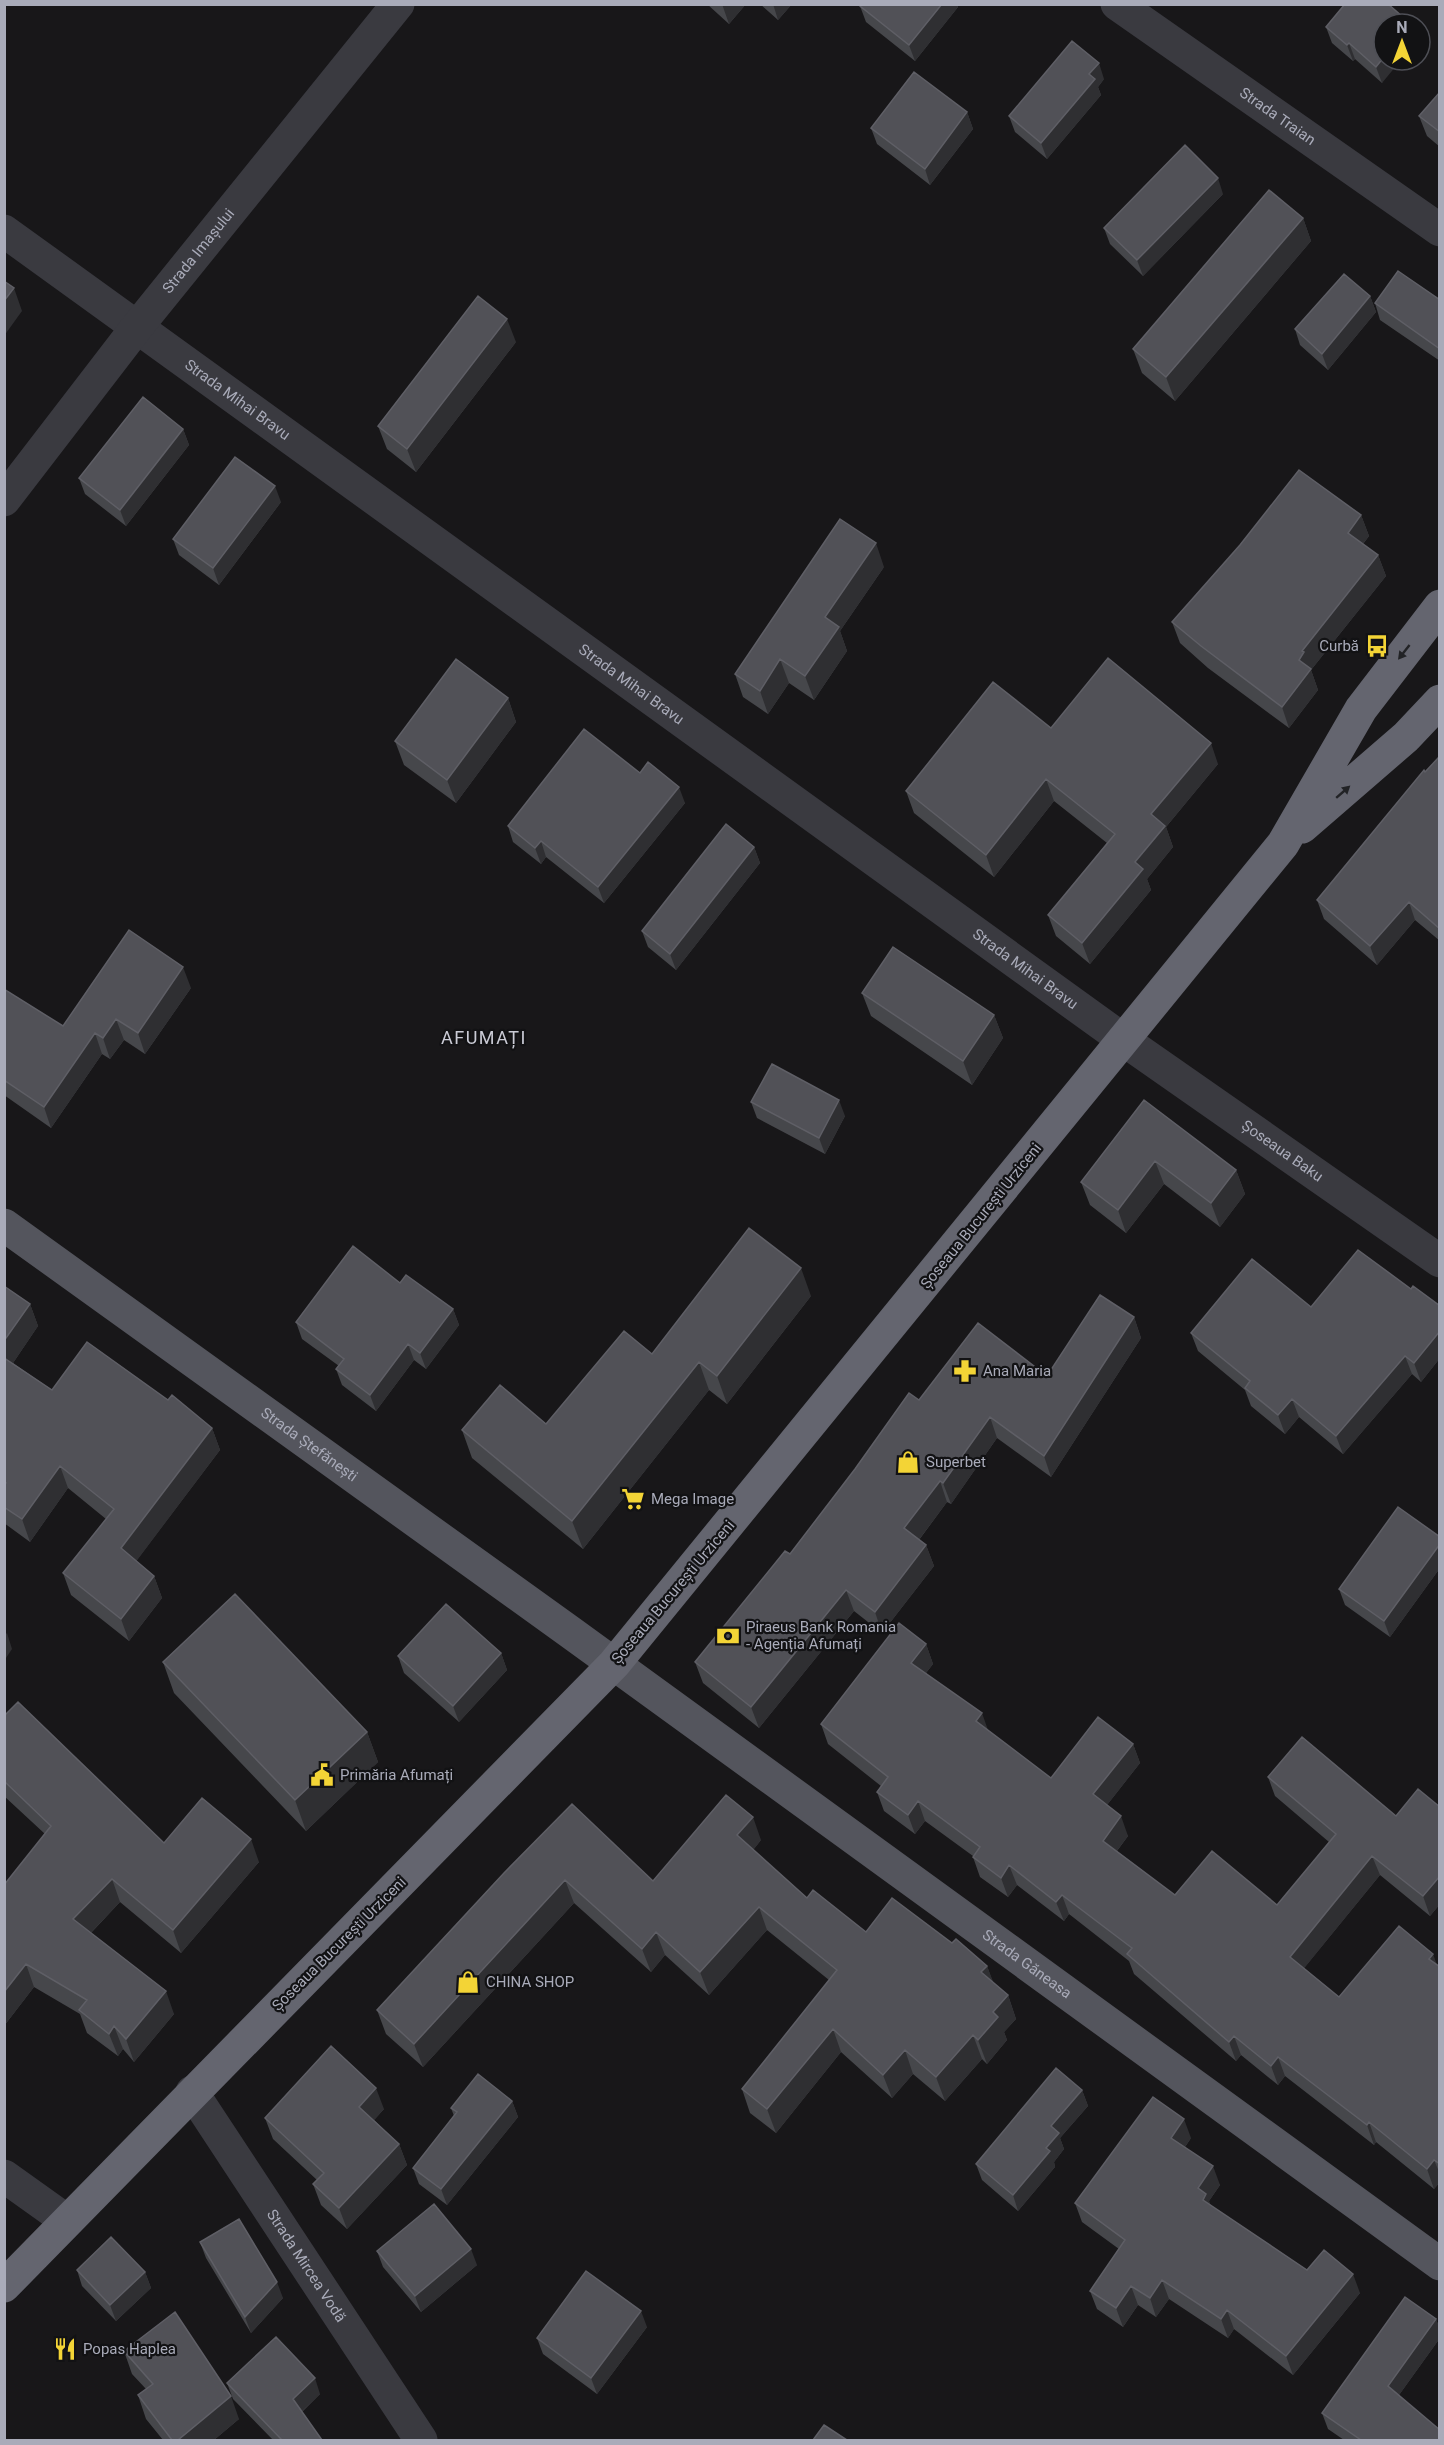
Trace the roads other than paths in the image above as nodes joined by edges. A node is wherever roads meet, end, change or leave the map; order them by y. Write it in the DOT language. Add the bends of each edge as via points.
graph roads {
  1 [pos="398,4"];
  2 [pos="1117,4"];
  3 [pos="1440,230"];
  4 [pos="4,231"];
  5 [pos="137,327"];
  6 [pos="4,500"];
  7 [pos="1440,606"];
  8 [pos="1440,701"];
  9 [pos="1283,844"];
  10 [pos="1125,1041"];
  11 [pos="4,1225"];
  12 [pos="1440,1261"];
  13 [pos="614,1664"];
  14 [pos="192,2092"];
  15 [pos="4,2176"];
  16 [pos="67,2221"];
  17 [pos="1440,2264"];
  18 [pos="4,2286"];
  19 [pos="421,2440"];
  1 -- 5 [label="street, Strada Imașului"];
  2 -- 3 [label="street, Strada Traian"];
  4 -- 5 [label="street, Strada Mihai Bravu"];
  5 -- 6 [label="street, Strada Imașului"];
  5 -- 10 [label="street, Strada Mihai Bravu"];
  7 -- 9 [label="highway, Șoseaua București Urziceni, one-way" via="1361,709"];
  9 -- 8 [label="highway, Șoseaua București Urziceni, one-way" via="1406,737"];
  9 -- 10 [label="highway, Șoseaua București Urziceni"];
  10 -- 12 [label="street, Șoseaua Baku"];
  10 -- 13 [label="highway, Șoseaua București Urziceni"];
  11 -- 13 [label="main road, Strada Ștefănești"];
  13 -- 14 [label="highway, Șoseaua București Urziceni"];
  13 -- 17 [label="main road, Strada Găneasa"];
  14 -- 16 [label="highway, Șoseaua București Urziceni"];
  14 -- 19 [label="street, Strada Mircea Vodă"];
  15 -- 16 [label="street"];
  16 -- 18 [label="highway, Șoseaua București Urziceni"];
}
